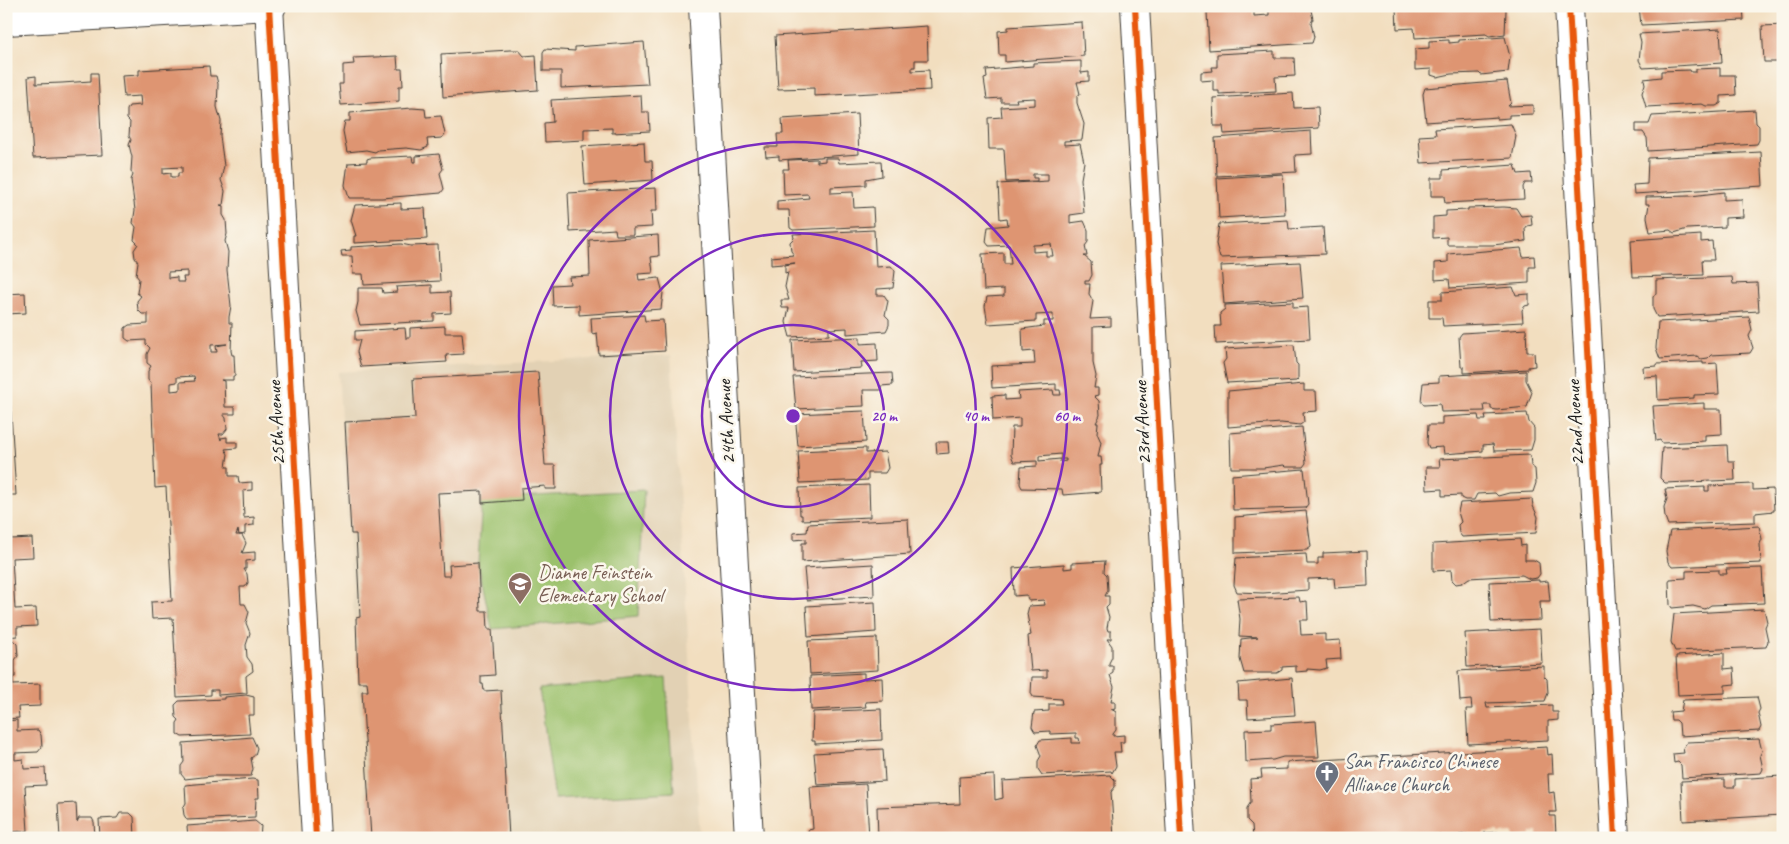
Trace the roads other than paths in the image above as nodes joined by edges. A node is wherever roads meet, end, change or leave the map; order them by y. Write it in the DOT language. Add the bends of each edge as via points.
graph roads {
  1 [pos="270,6"];
  2 [pos="703,6"];
  3 [pos="1135,6"];
  4 [pos="1569,6"];
  5 [pos="6,21"];
  6 [pos="316,838"];
  7 [pos="749,838"];
  8 [pos="1181,838"];
  9 [pos="1615,838"];
  1 -- 5 [label="street"];
  1 -- 6 [label="street, 25th Avenue"];
  2 -- 7 [label="street, 24th Avenue"];
  3 -- 8 [label="street, 23rd Avenue"];
  4 -- 9 [label="street, 22nd Avenue"];
}
